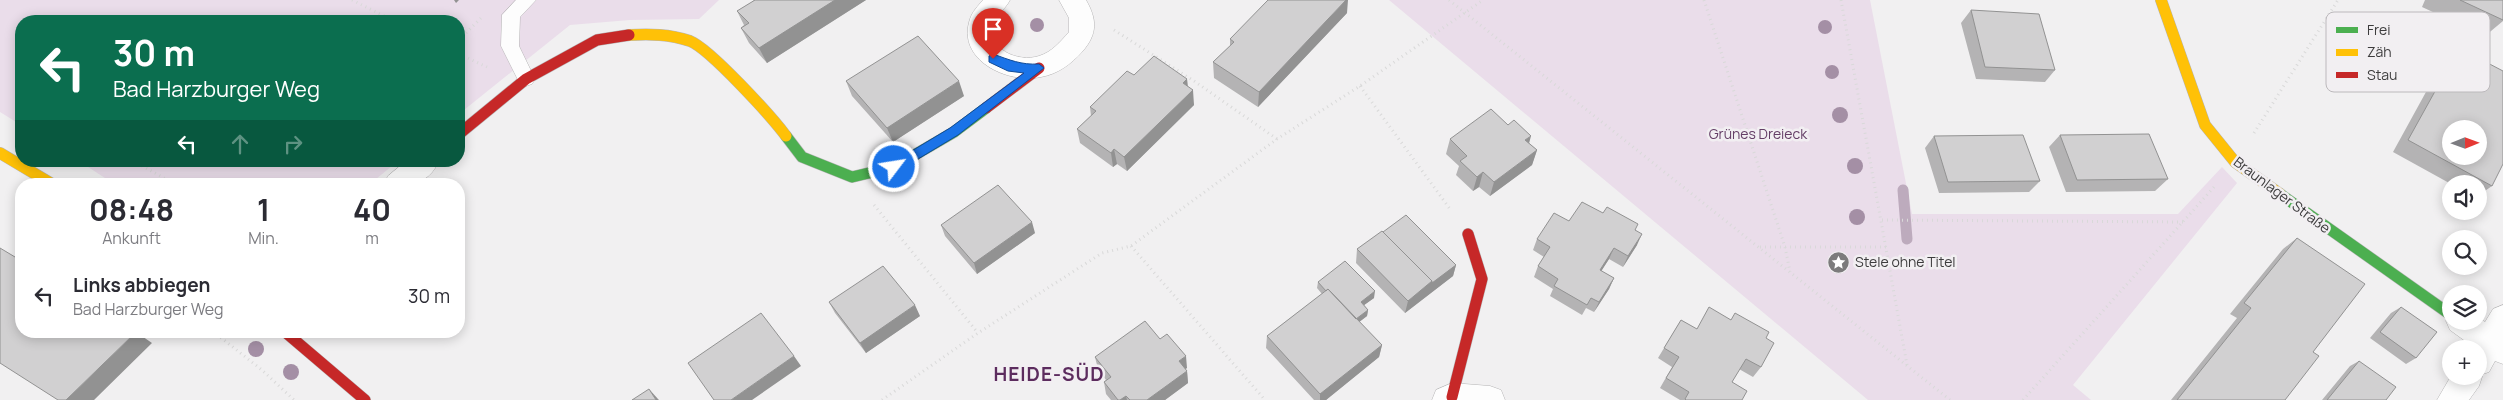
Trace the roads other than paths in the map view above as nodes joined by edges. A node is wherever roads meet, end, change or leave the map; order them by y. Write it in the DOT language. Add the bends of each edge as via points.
graph roads {
  1 [pos="527,0"];
  2 [pos="997,0"];
  3 [pos="2161,0"];
  4 [pos="1075,3"];
  5 [pos="1039,68"];
  6 [pos="526,79"];
  7 [pos="465,129"];
  8 [pos="0,153"];
  9 [pos="15,162"];
  10 [pos="23,167"];
  11 [pos="419,167"];
  12 [pos="42,178"];
  13 [pos="405,178"];
  14 [pos="1468,234"];
  15 [pos="2442,309"];
  16 [pos="2474,330"];
  17 [pos="292,338"];
  18 [pos="2494,343"];
  19 [pos="2463,385"];
  20 [pos="1449,398"];
  21 [pos="365,400"];
  22 [pos="1490,400"];
  23 [pos="2452,400"];
  1 -- 6 [label="lane" via="511,15 510,46"];
  2 -- 5 [label="street" via="980,22 984,47 993,59 1008,66"];
  3 -- 15 [label="street, Braunlager Straße" via="2205,125 2235,162"];
  4 -- 5 [label="street" via="1083,20 1082,34 1070,52"];
  5 -- 6 [label="street" via="954,132 894,167 852,177 802,157 774,120 692,42 656,34 597,40"];
  6 -- 7 [label="street"];
  8 -- 9 [label="street"];
  10 -- 12 [label="street"];
  11 -- 13 [label="street"];
  14 -- 20 [label="street" via="1482,279"];
  16 -- 18 [label="street"];
  17 -- 21 [label="street"];
  19 -- 23 [label="street"];
  20 -- 22 [label="street"];
}
